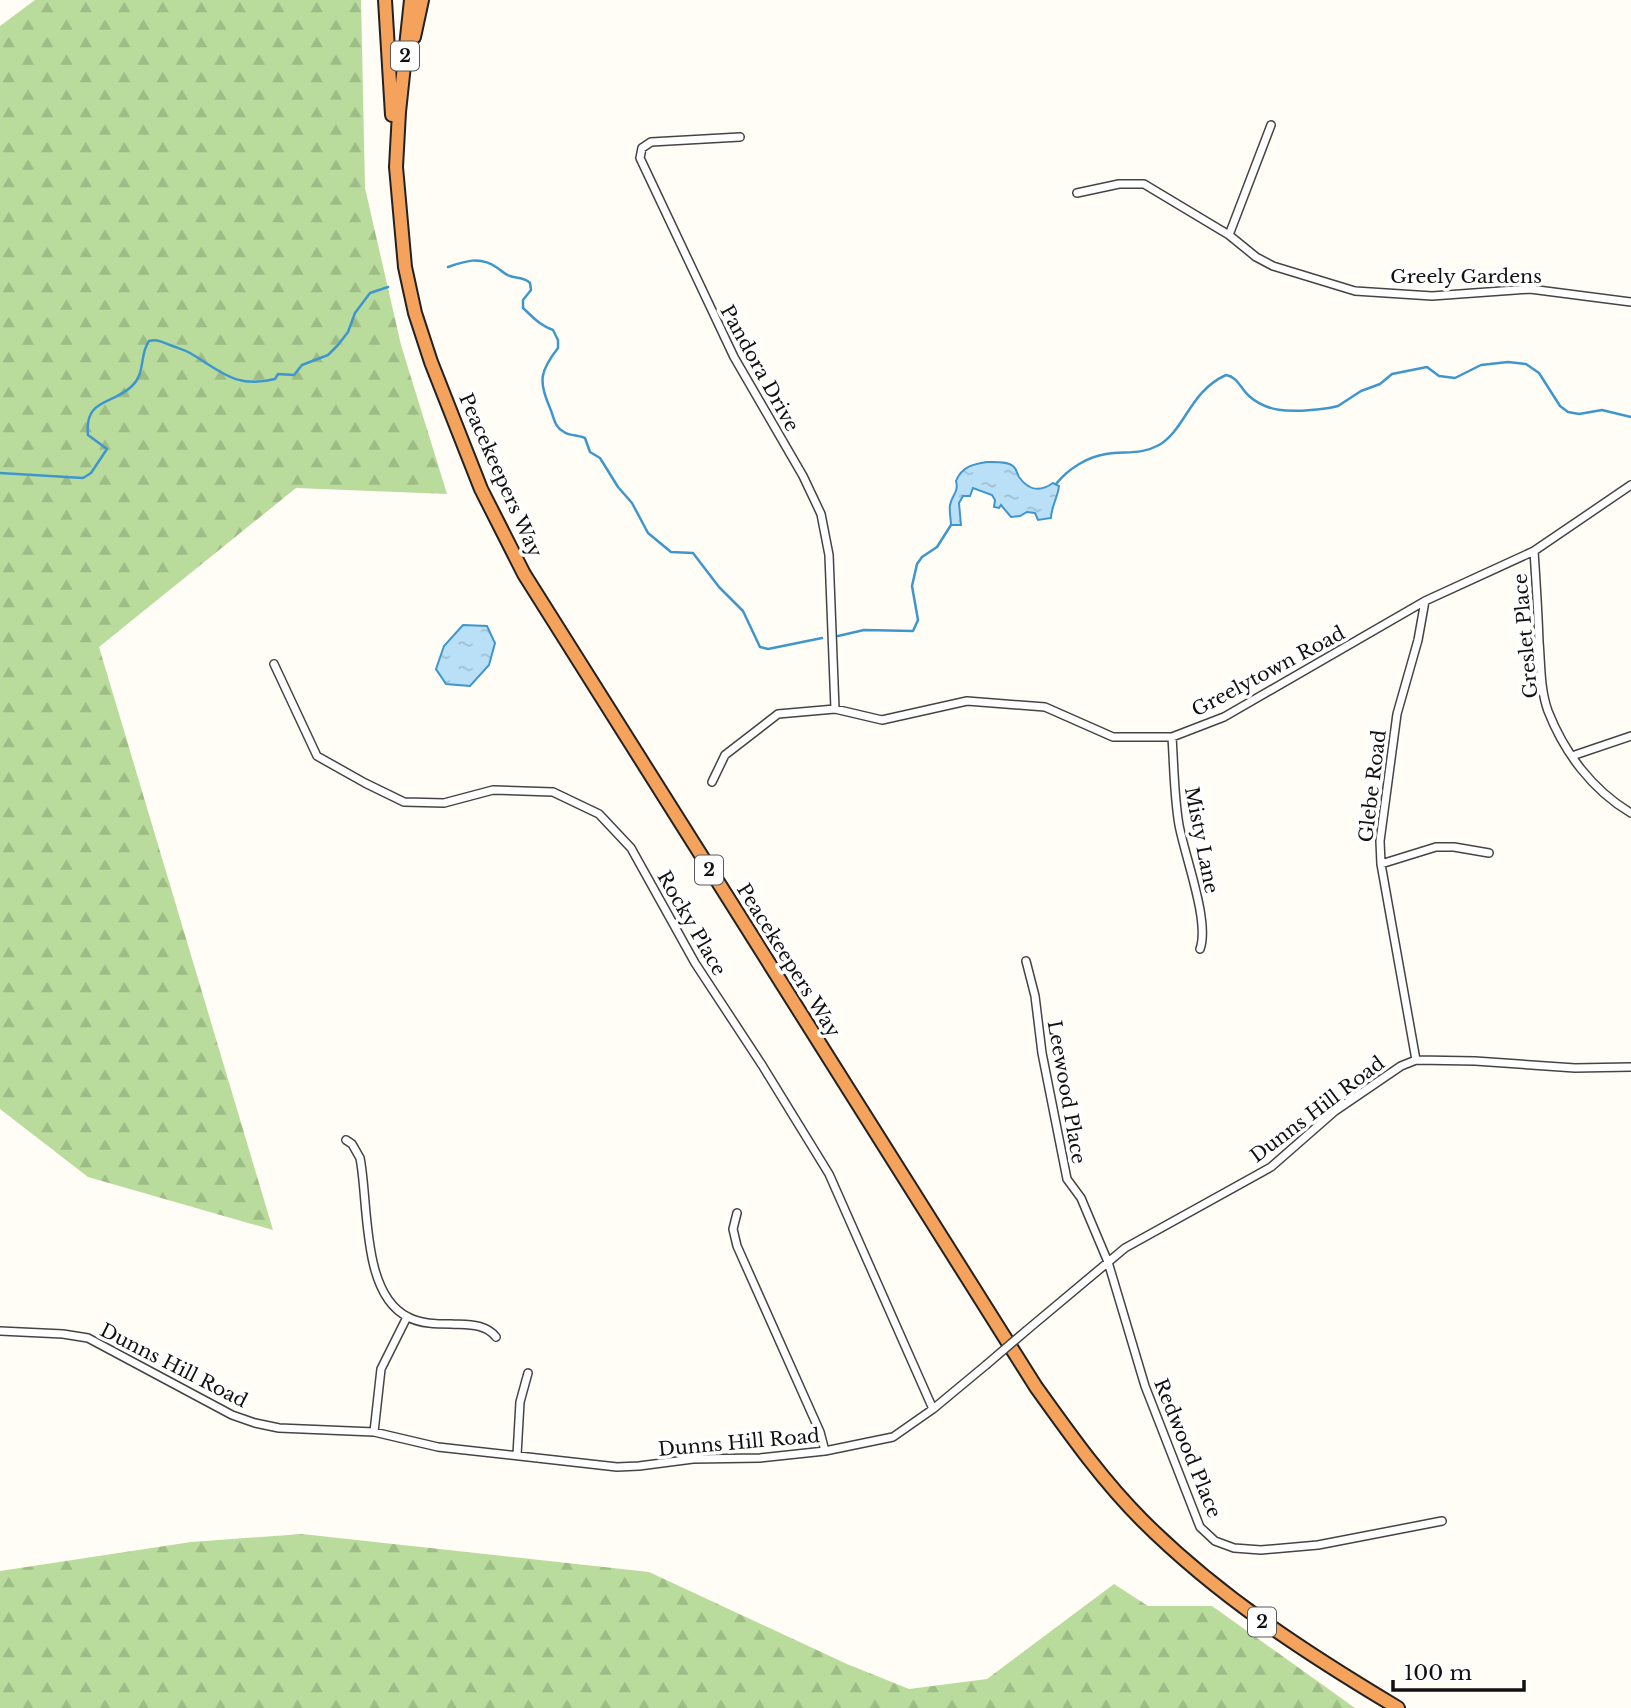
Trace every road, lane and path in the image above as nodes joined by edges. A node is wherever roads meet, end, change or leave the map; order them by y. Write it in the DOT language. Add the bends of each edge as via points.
graph roads {
  1 [pos="385,0"];
  2 [pos="411,0"];
  3 [pos="422,0"];
  4 [pos="398,113"];
  5 [pos="1271,125"];
  6 [pos="740,137"];
  7 [pos="396,167"];
  8 [pos="1077,193"];
  9 [pos="1229,235"];
  10 [pos="1631,302"];
  11 [pos="1629,486"];
  12 [pos="1631,497"];
  13 [pos="1534,551"];
  14 [pos="1425,601"];
  15 [pos="274,664"];
  16 [pos="835,709"];
  17 [pos="1631,736"];
  18 [pos="1172,737"];
  19 [pos="1572,756"];
  20 [pos="712,782"];
  21 [pos="1631,813"];
  22 [pos="1489,853"];
  23 [pos="1381,864"];
  24 [pos="1200,948"];
  25 [pos="1026,961"];
  26 [pos="1416,1060"];
  27 [pos="1631,1067"];
  28 [pos="346,1140"];
  29 [pos="737,1213"];
  30 [pos="1108,1262"];
  31 [pos="407,1317"];
  32 [pos="0,1331"];
  33 [pos="496,1337"];
  34 [pos="528,1373"];
  35 [pos="933,1409"];
  36 [pos="374,1432"];
  37 [pos="825,1451"];
  38 [pos="517,1455"];
  39 [pos="1442,1521"];
  40 [pos="1398,1708"];
  1 -- 7 [label="highway"];
  2 -- 4 [label="highway, Peacekeepers Way / 2"];
  3 -- 4 [label="highway"];
  4 -- 7 [label="highway, Peacekeepers Way / 2"];
  5 -- 9 [label="street"];
  6 -- 16 [label="street, Pandora Drive" via="650,142 642,148 640,158 726,342 821,514 829,555"];
  7 -- 40 [label="highway, Peacekeepers Way / 2" via="405,267 415,313 472,467 513,555 1036,1387 1105,1480 1179,1556 1260,1621"];
  8 -- 9 [label="street, Greely Gardens" via="1144,184"];
  9 -- 10 [label="street, Greely Gardens" via="1273,266 1355,291 1432,296 1530,289"];
  11 -- 12 [label="street"];
  11 -- 13 [label="street, Greelytown Road"];
  13 -- 14 [label="street, Greelytown Road"];
  13 -- 19 [label="street, Greslet Place" via="1542,682 1548,710"];
  14 -- 18 [label="street, Greelytown Road" via="1224,717"];
  14 -- 23 [label="street, Glebe Road" via="1397,714"];
  15 -- 35 [label="street, Rocky Place" via="317,756 365,782 404,802 444,803 493,790 553,792 599,814 631,848 695,962 829,1174"];
  16 -- 18 [label="street, Greelytown Road" via="882,720 967,701 1045,707 1113,737"];
  16 -- 20 [label="street, Greelytown Road" via="778,714 725,755"];
  17 -- 19 [label="street"];
  18 -- 24 [label="street, Misty Lane" via="1179,824 1202,920"];
  19 -- 21 [label="street, Greslet Place" via="1600,790"];
  22 -- 23 [label="street" via="1436,847"];
  23 -- 26 [label="street, Glebe Road"];
  25 -- 30 [label="street, Leewood Place" via="1067,1179 1081,1198"];
  26 -- 27 [label="street, Dunns Hill Road"];
  26 -- 30 [label="street, Dunns Hill Road" via="1335,1111 1270,1167"];
  28 -- 31 [label="street" via="360,1158 376,1279 384,1296"];
  29 -- 37 [label="street" via="733,1229 737,1246"];
  30 -- 35 [label="street, Dunns Hill Road, bridge"];
  30 -- 39 [label="street, Redwood Place" via="1145,1386 1200,1527 1215,1541 1261,1550 1318,1545"];
  31 -- 33 [label="street" via="427,1323 481,1326"];
  31 -- 36 [label="street" via="381,1369"];
  32 -- 36 [label="street, Dunns Hill Road" via="88,1338 254,1423"];
  34 -- 38 [label="street" via="520,1402"];
  35 -- 37 [label="street, Dunns Hill Road" via="893,1437"];
  36 -- 38 [label="street, Dunns Hill Road" via="438,1447"];
  37 -- 38 [label="street, Dunns Hill Road" via="626,1467"];
}
